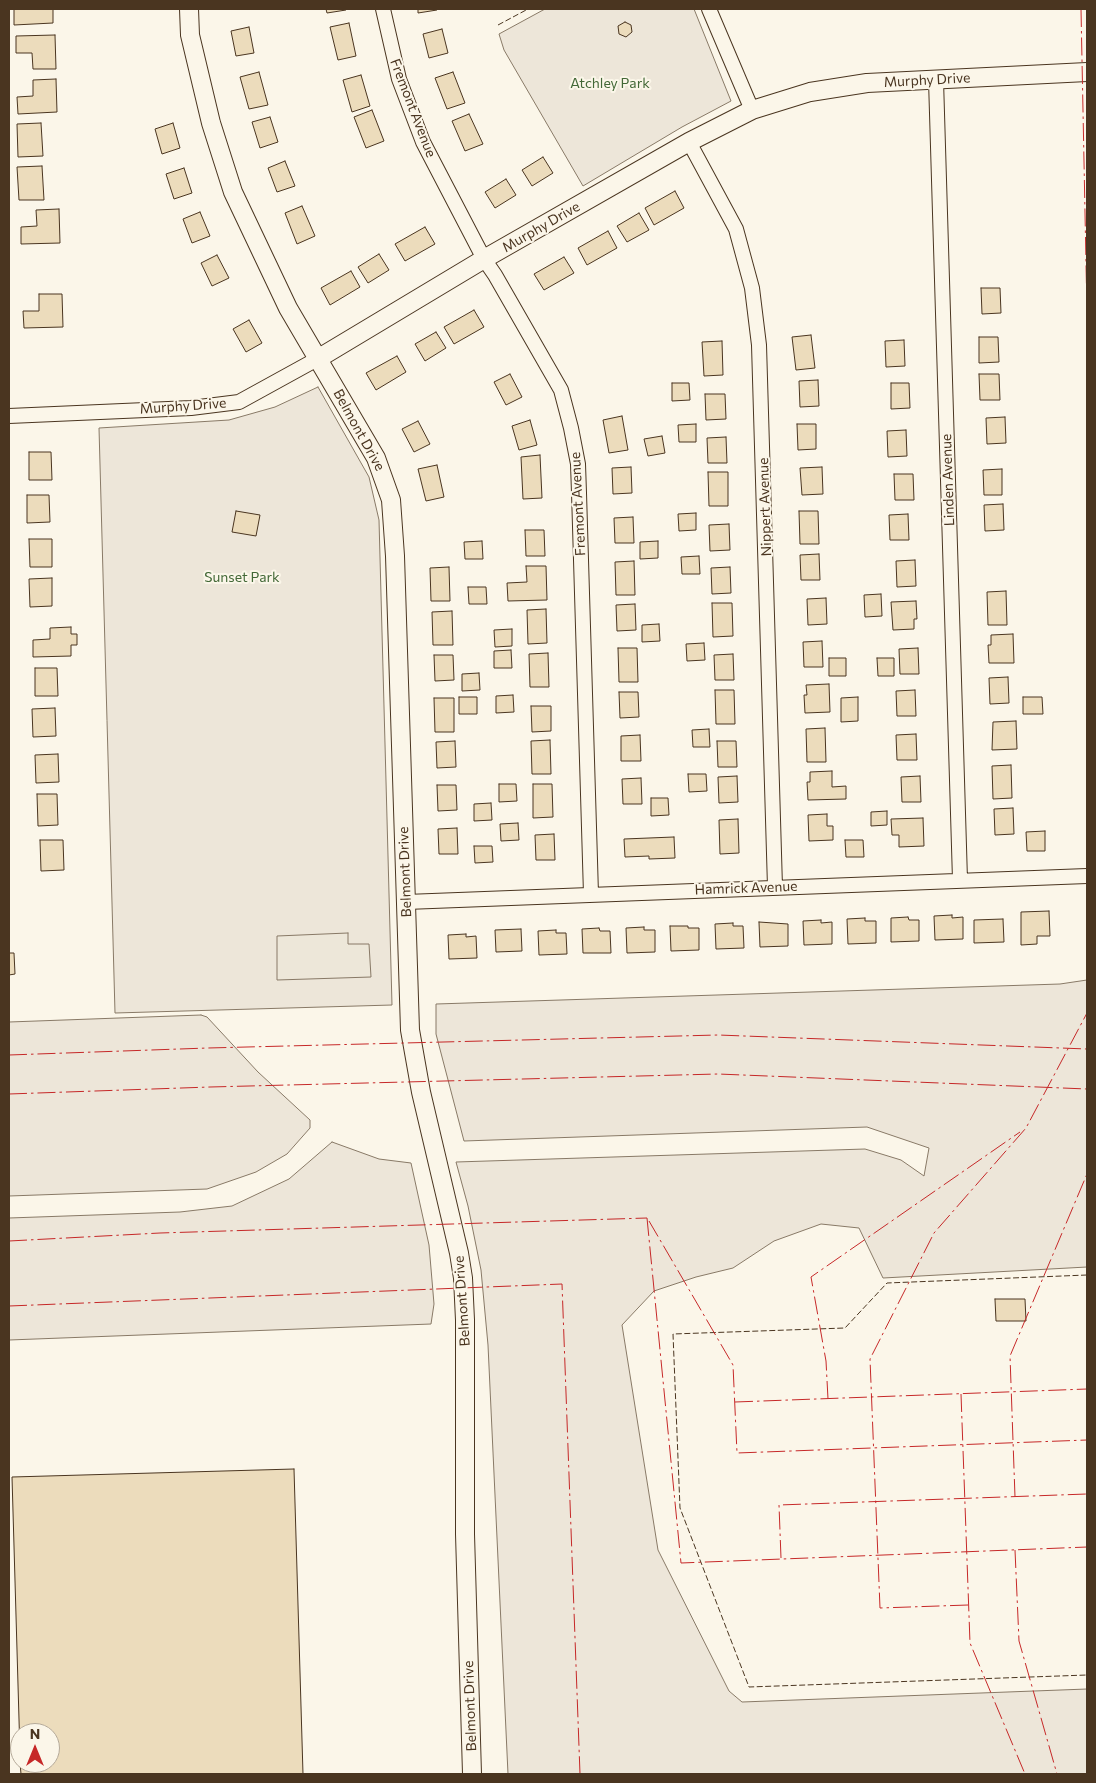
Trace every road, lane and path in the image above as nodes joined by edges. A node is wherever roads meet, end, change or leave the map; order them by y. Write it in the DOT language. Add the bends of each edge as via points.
graph roads {
  1 [pos="189,9"];
  2 [pos="383,9"];
  3 [pos="709,9"];
  4 [pos="1087,72"];
  5 [pos="936,80"];
  6 [pos="752,110"];
  7 [pos="689,142"];
  8 [pos="484,260"];
  9 [pos="319,358"];
  10 [pos="9,416"];
  11 [pos="1087,876"];
  12 [pos="960,880"];
  13 [pos="775,887"];
  14 [pos="591,894"];
  15 [pos="406,902"];
  16 [pos="472,1774"];
  1 -- 9 [label="street, Belmont Drive" via="190,35 211,123 233,192 288,308"];
  2 -- 8 [label="street, Fremont Avenue" via="399,79 423,142"];
  3 -- 6 [label="street"];
  4 -- 5 [label="street, Murphy Drive"];
  5 -- 6 [label="street, Murphy Drive" via="868,83 810,92"];
  5 -- 12 [label="street, Linden Avenue"];
  6 -- 7 [label="street, Murphy Drive"];
  7 -- 8 [label="street, Murphy Drive"];
  7 -- 13 [label="street, Nippert Avenue" via="736,229 752,288 759,345"];
  8 -- 9 [label="street, Murphy Drive"];
  8 -- 14 [label="street, Fremont Avenue" via="561,390 578,464"];
  9 -- 10 [label="street, Murphy Drive" via="239,402 191,408"];
  9 -- 15 [label="street, Belmont Drive" via="382,469 391,500"];
  11 -- 12 [label="street, Hamrick Avenue"];
  12 -- 13 [label="street, Hamrick Avenue"];
  13 -- 14 [label="street, Hamrick Avenue"];
  14 -- 15 [label="street, Hamrick Avenue"];
  15 -- 16 [label="street, Belmont Drive" via="414,1062 463,1278 465,1534"];
}
